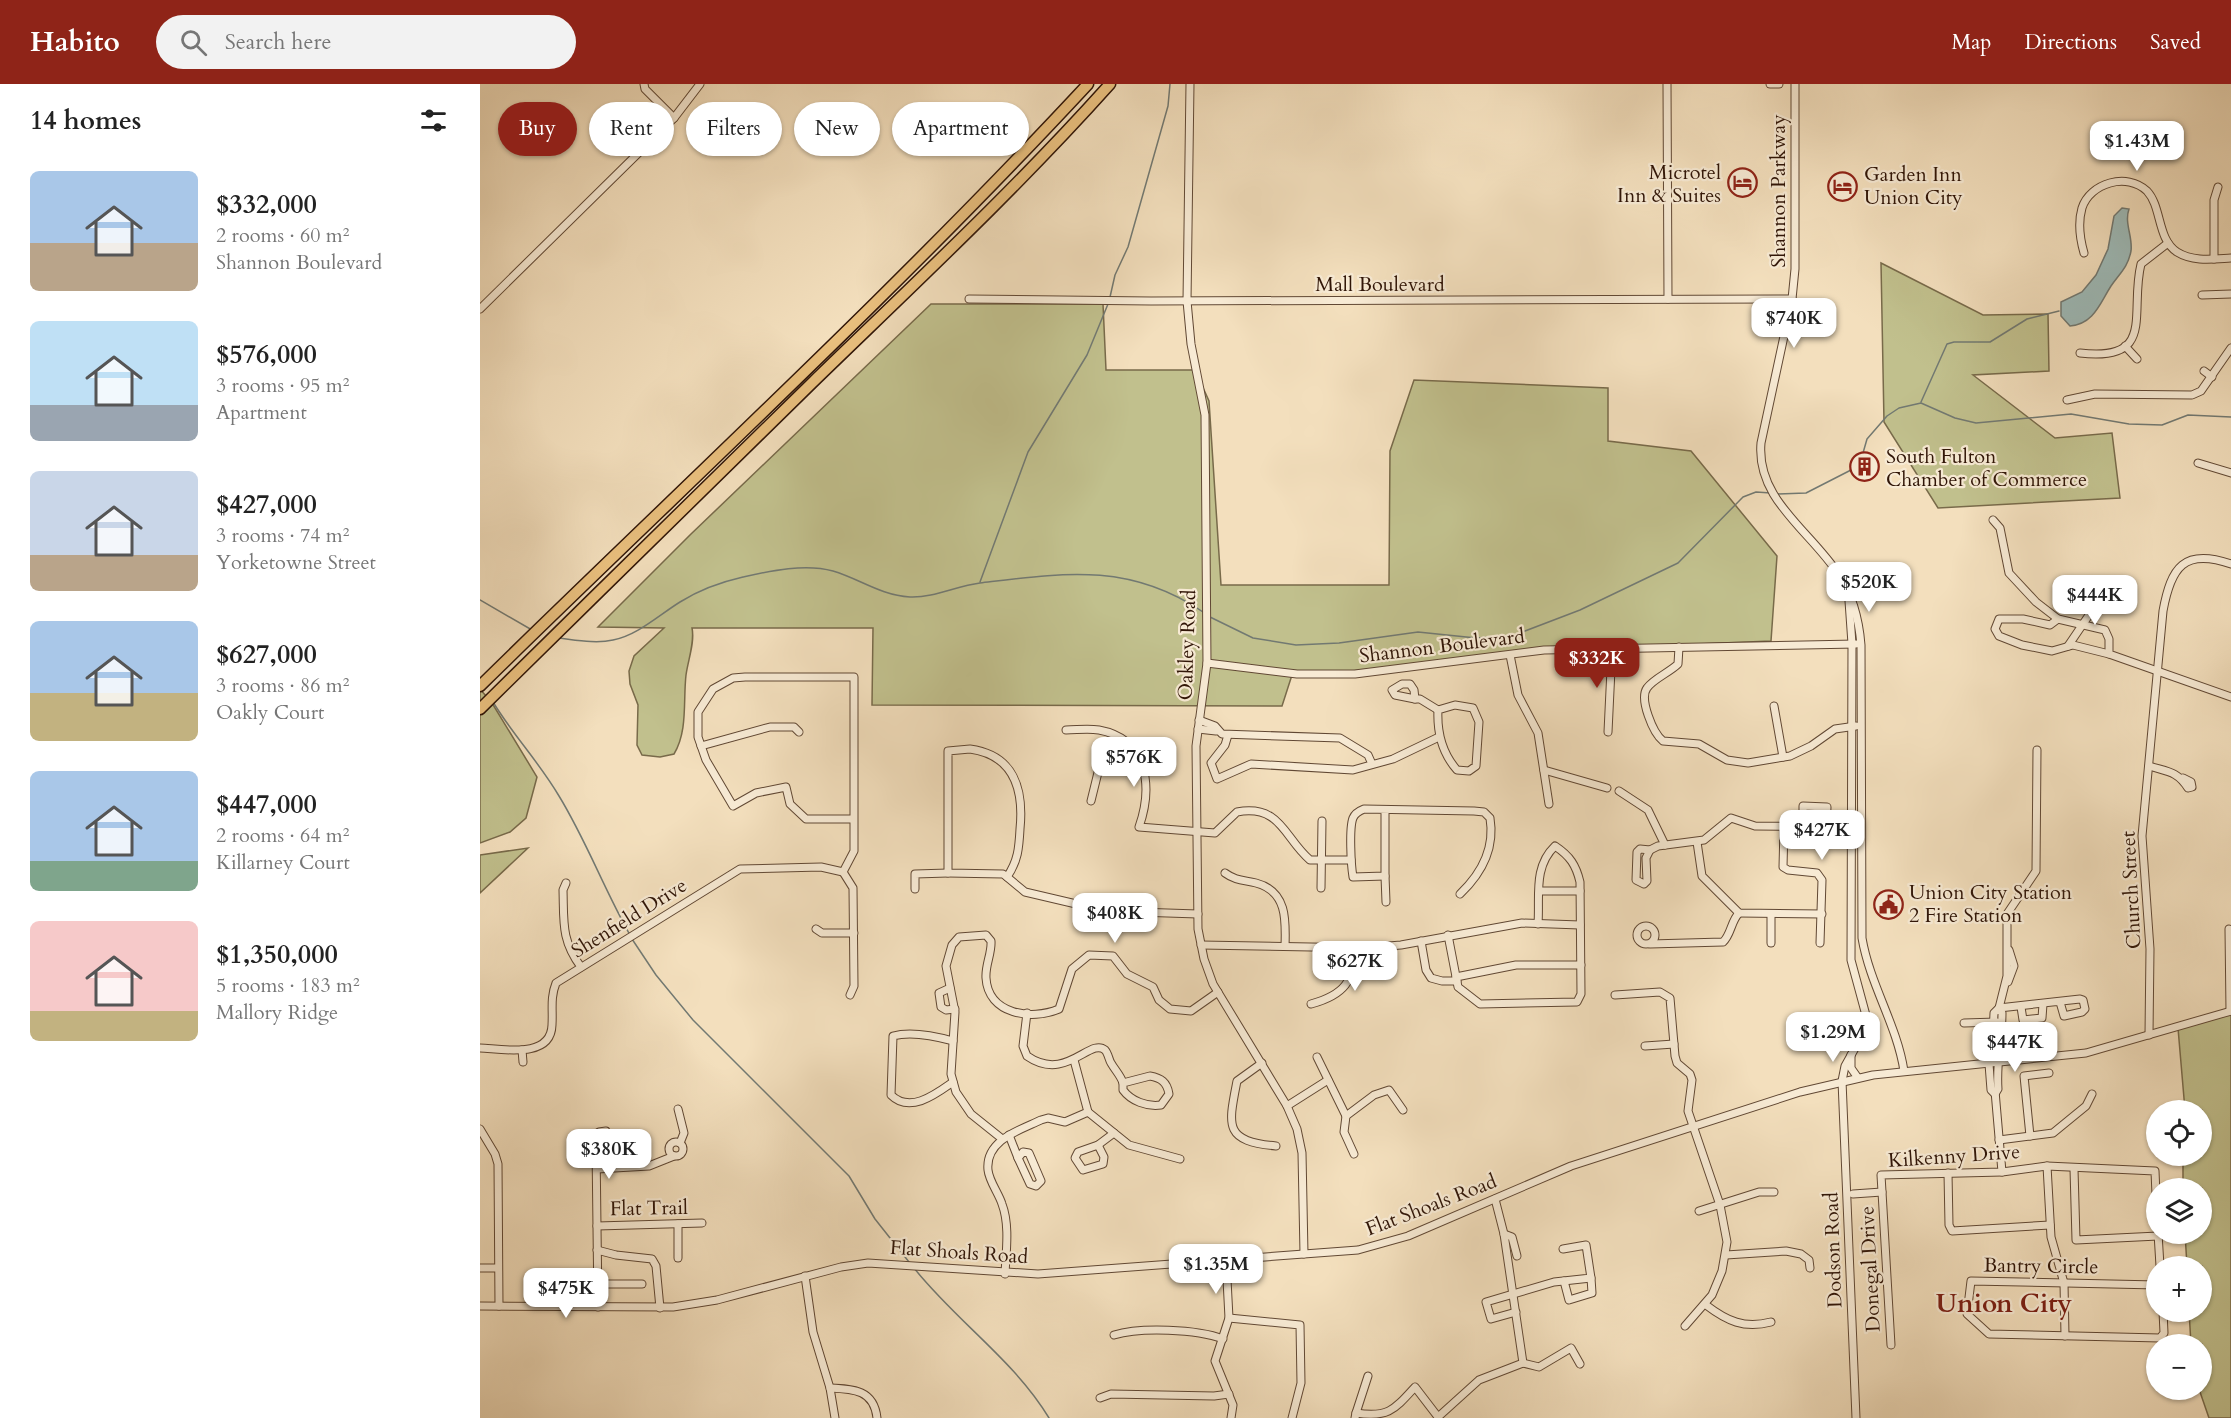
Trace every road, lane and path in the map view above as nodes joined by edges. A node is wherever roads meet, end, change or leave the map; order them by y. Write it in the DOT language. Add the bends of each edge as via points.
graph roads {
  1 [pos="644,84"];
  2 [pos="700,84"];
  3 [pos="1088,84"];
  4 [pos="1110,84"];
  5 [pos="1190,84"];
  6 [pos="1667,84"];
  7 [pos="1770,84"];
  8 [pos="1779,84"];
  9 [pos="1796,84"];
  10 [pos="658,102"];
  11 [pos="674,118"];
  12 [pos="635,156"];
  13 [pos="2218,187"];
  14 [pos="2168,243"];
  15 [pos="2084,253"];
  16 [pos="2231,258"];
  17 [pos="2214,259"];
  18 [pos="2231,294"];
  19 [pos="2202,295"];
  20 [pos="969,298"];
  21 [pos="1668,299"];
  22 [pos="1792,299"];
  23 [pos="1187,301"];
  24 [pos="480,309"];
  25 [pos="2125,346"];
  26 [pos="2231,348"];
  27 [pos="2080,353"];
  28 [pos="2137,359"];
  29 [pos="2204,371"];
  30 [pos="2212,377"];
  31 [pos="2067,400"];
  32 [pos="2198,463"];
  33 [pos="2231,473"];
  34 [pos="1993,520"];
  35 [pos="2231,564"];
  36 [pos="1848,590"];
  37 [pos="2104,593"];
  38 [pos="2058,619"];
  39 [pos="2081,623"];
  40 [pos="1852,644"];
  41 [pos="1861,644"];
  42 [pos="2068,646"];
  43 [pos="1678,647"];
  44 [pos="1612,648"];
  45 [pos="1510,654"];
  46 [pos="2109,654"];
  47 [pos="1207,663"];
  48 [pos="2157,672"];
  49 [pos="480,686"];
  50 [pos="2231,697"];
  51 [pos="1414,699"];
  52 [pos="1774,706"];
  53 [pos="480,709"];
  54 [pos="1438,710"];
  55 [pos="1199,720"];
  56 [pos="1852,726"];
  57 [pos="1861,726"];
  58 [pos="1198,729"];
  59 [pos="1066,730"];
  60 [pos="799,732"];
  61 [pos="1608,732"];
  62 [pos="1222,733"];
  63 [pos="1439,737"];
  64 [pos="701,746"];
  65 [pos="1135,750"];
  66 [pos="2037,750"];
  67 [pos="1784,758"];
  68 [pos="1372,764"];
  69 [pos="2149,766"];
  70 [pos="1544,770"];
  71 [pos="2182,778"];
  72 [pos="1607,788"];
  73 [pos="1619,791"];
  74 [pos="1091,801"];
  75 [pos="1549,804"];
  76 [pos="1385,811"];
  77 [pos="853,819"];
  78 [pos="1322,821"];
  79 [pos="1784,827"];
  80 [pos="1803,828"];
  81 [pos="1198,833"];
  82 [pos="1697,842"];
  83 [pos="1665,845"];
  84 [pos="1650,850"];
  85 [pos="1321,860"];
  86 [pos="1350,860"];
  87 [pos="843,872"];
  88 [pos="948,873"];
  89 [pos="1225,873"];
  90 [pos="1385,876"];
  91 [pos="1007,877"];
  92 [pos="566,883"];
  93 [pos="1321,888"];
  94 [pos="915,889"];
  95 [pos="1540,891"];
  96 [pos="1580,891"];
  97 [pos="1460,894"];
  98 [pos="1386,902"];
  99 [pos="1740,913"];
  100 [pos="1197,914"];
  101 [pos="1771,914"];
  102 [pos="1822,914"];
  103 [pos="1538,924"];
  104 [pos="1580,925"];
  105 [pos="816,929"];
  106 [pos="2229,929"];
  107 [pos="854,933"];
  108 [pos="1448,935"];
  109 [pos="1421,941"];
  110 [pos="1771,943"];
  111 [pos="1820,943"];
  112 [pos="1650,944"];
  113 [pos="1201,945"];
  114 [pos="1285,946"];
  115 [pos="1354,948"];
  116 [pos="1581,965"];
  117 [pos="581,967"];
  118 [pos="1456,979"];
  119 [pos="950,988"];
  120 [pos="1218,992"];
  121 [pos="850,995"];
  122 [pos="1615,995"];
  123 [pos="2060,1002"];
  124 [pos="1311,1004"];
  125 [pos="2043,1004"];
  126 [pos="2021,1007"];
  127 [pos="1999,1008"];
  128 [pos="955,1009"];
  129 [pos="2230,1011"];
  130 [pos="1027,1013"];
  131 [pos="1993,1022"];
  132 [pos="2002,1022"];
  133 [pos="1964,1023"];
  134 [pos="2150,1035"];
  135 [pos="953,1041"];
  136 [pos="1674,1044"];
  137 [pos="1645,1046"];
  138 [pos="480,1048"];
  139 [pos="522,1050"];
  140 [pos="1851,1053"];
  141 [pos="1317,1057"];
  142 [pos="1074,1060"];
  143 [pos="523,1062"];
  144 [pos="1262,1063"];
  145 [pos="1996,1063"];
  146 [pos="1988,1064"];
  147 [pos="1904,1071"];
  148 [pos="2049,1073"];
  149 [pos="1994,1077"];
  150 [pos="1858,1078"];
  151 [pos="1328,1080"];
  152 [pos="1842,1081"];
  153 [pos="953,1082"];
  154 [pos="1123,1083"];
  155 [pos="2092,1094"];
  156 [pos="1287,1106"];
  157 [pos="678,1109"];
  158 [pos="1403,1110"];
  159 [pos="1088,1112"];
  160 [pos="1346,1116"];
  161 [pos="1692,1126"];
  162 [pos="480,1129"];
  163 [pos="1114,1134"];
  164 [pos="2030,1136"];
  165 [pos="1005,1137"];
  166 [pos="1999,1140"];
  167 [pos="488,1141"];
  168 [pos="598,1142"];
  169 [pos="1098,1145"];
  170 [pos="480,1146"];
  171 [pos="1276,1146"];
  172 [pos="1354,1154"];
  173 [pos="1018,1158"];
  174 [pos="1180,1159"];
  175 [pos="2047,1166"];
  176 [pos="597,1169"];
  177 [pos="2073,1169"];
  178 [pos="2002,1172"];
  179 [pos="1948,1173"];
  180 [pos="2155,1178"];
  181 [pos="1774,1192"];
  182 [pos="1882,1192"];
  183 [pos="1852,1194"];
  184 [pos="1495,1199"];
  185 [pos="1720,1205"];
  186 [pos="1700,1211"];
  187 [pos="702,1223"];
  188 [pos="678,1224"];
  189 [pos="2050,1225"];
  190 [pos="597,1226"];
  191 [pos="1504,1234"];
  192 [pos="2146,1235"];
  193 [pos="1563,1249"];
  194 [pos="597,1250"];
  195 [pos="1304,1254"];
  196 [pos="1726,1255"];
  197 [pos="1517,1256"];
  198 [pos="678,1258"];
  199 [pos="1227,1260"];
  200 [pos="480,1268"];
  201 [pos="498,1268"];
  202 [pos="1810,1268"];
  203 [pos="1005,1274"];
  204 [pos="805,1276"];
  205 [pos="1591,1278"];
  206 [pos="1564,1281"];
  207 [pos="2064,1283"];
  208 [pos="642,1284"];
  209 [pos="2146,1285"];
  210 [pos="597,1288"];
  211 [pos="1513,1294"];
  212 [pos="1706,1305"];
  213 [pos="480,1306"];
  214 [pos="499,1306"];
  215 [pos="598,1307"];
  216 [pos="660,1308"];
  217 [pos="1516,1312"];
  218 [pos="1229,1318"];
  219 [pos="1771,1322"];
  220 [pos="2164,1322"];
  221 [pos="1685,1326"];
  222 [pos="1114,1335"];
  223 [pos="2065,1336"];
  224 [pos="1222,1339"];
  225 [pos="1891,1345"];
  226 [pos="1523,1363"];
  227 [pos="1580,1364"];
  228 [pos="1368,1376"];
  229 [pos="830,1388"];
  230 [pos="1228,1394"];
  231 [pos="1100,1398"];
  232 [pos="1355,1416"];
  233 [pos="835,1418"];
  234 [pos="878,1418"];
  235 [pos="1231,1418"];
  236 [pos="1292,1418"];
  237 [pos="1857,1418"];
  1 -- 10 [label="street"];
  2 -- 11 [label="street"];
  3 -- 49 [label="highway" via="929,249"];
  4 -- 53 [label="highway" via="947,254"];
  5 -- 23 [label="street, Oakley Road"];
  6 -- 21 [label="street"];
  7 -- 8 [label="street"];
  9 -- 22 [label="street, Shannon Parkway"];
  12 -- 24 [label="street"];
  13 -- 17 [label="street" via="2214,200"];
  14 -- 15 [label="street" via="2146,190 2137,185 2108,183 2098,186 2084,202 2080,226"];
  14 -- 17 [label="street" via="2188,256"];
  14 -- 25 [label="street" via="2141,264 2136,330"];
  16 -- 17 [label="street"];
  18 -- 19 [label="street"];
  20 -- 23 [label="street, Mall Boulevard"];
  21 -- 22 [label="street, Mall Boulevard"];
  21 -- 23 [label="street, Mall Boulevard"];
  22 -- 36 [label="street, Shannon Parkway" via="1761,443 1761,467 1772,494 1830,561"];
  23 -- 47 [label="street, Oakley Road" via="1205,415"];
  25 -- 27 [label="street" via="2105,355"];
  25 -- 28 [label="street"];
  26 -- 30 [label="street"];
  29 -- 30 [label="street"];
  30 -- 31 [label="street" via="2201,391 2192,395 2095,394"];
  32 -- 33 [label="street"];
  34 -- 38 [label="street" via="2000,528 2009,573"];
  35 -- 48 [label="street, Church Street" via="2204,558 2175,569 2163,611"];
  36 -- 40 [label="street, Shannon Parkway"];
  36 -- 41 [label="street, Shannon Parkway"];
  37 -- 39 [label="street"];
  38 -- 39 [label="street"];
  38 -- 42 [label="street" via="2050,625 1999,619 1996,633 2007,641 2052,651"];
  39 -- 42 [label="street"];
  39 -- 46 [label="street" via="2105,630"];
  40 -- 41 [label="street, Shannon Boulevard"];
  40 -- 43 [label="street, Shannon Boulevard"];
  40 -- 56 [label="street, Shannon Parkway"];
  41 -- 57 [label="street, Shannon Parkway"];
  42 -- 46 [label="street"];
  43 -- 44 [label="street, Shannon Boulevard"];
  43 -- 67 [label="street" via="1678,664 1649,685 1645,693 1656,735 1670,742 1699,744 1737,763"];
  44 -- 45 [label="street, Shannon Boulevard"];
  44 -- 61 [label="street"];
  45 -- 47 [label="street, Shannon Boulevard" via="1355,674 1297,674"];
  45 -- 70 [label="street" via="1518,695 1538,733"];
  46 -- 48 [label="street"];
  47 -- 55 [label="street, Oakley Road"];
  48 -- 50 [label="street"];
  48 -- 69 [label="street, Church Street"];
  51 -- 54 [label="street"];
  52 -- 67 [label="street"];
  54 -- 63 [label="street"];
  54 -- 63 [label="street" via="1455,705 1473,708 1479,722 1476,766 1469,771 1456,770"];
  55 -- 58 [label="street, Oakley Road"];
  55 -- 62 [label="street"];
  56 -- 57 [label="street"];
  56 -- 67 [label="street" via="1835,729"];
  56 -- 140 [label="street, Shannon Parkway" via="1851,960 1867,1019"];
  57 -- 147 [label="street, Shannon Parkway" via="1862,938 1870,974 1900,1048"];
  58 -- 62 [label="street"];
  58 -- 81 [label="street, Oakley Road"];
  59 -- 65 [label="street" via="1105,732"];
  60 -- 64 [label="street" via="794,727 770,727"];
  62 -- 68 [label="street" via="1340,738 1368,755"];
  62 -- 68 [label="street" via="1225,745 1211,763 1217,780 1251,764 1353,770"];
  63 -- 68 [label="street" via="1393,759"];
  64 -- 77 [label="street" via="734,806 756,793 786,786 792,808 806,819"];
  64 -- 77 [label="street" via="698,712 706,696 724,682 745,677 854,677"];
  65 -- 74 [label="street" via="1104,748"];
  65 -- 81 [label="street" via="1146,784 1139,827"];
  66 -- 127 [label="street" via="2036,871 2007,914 2006,987"];
  69 -- 71 [label="street"];
  69 -- 134 [label="street, Church Street" via="2142,836 2150,948"];
  70 -- 72 [label="street"];
  70 -- 75 [label="street"];
  73 -- 83 [label="street" via="1648,810"];
  76 -- 86 [label="street" via="1364,809 1353,818"];
  76 -- 90 [label="street"];
  76 -- 97 [label="street" via="1474,811 1484,812 1490,818 1493,832 1484,864"];
  77 -- 87 [label="street" via="854,851"];
  78 -- 85 [label="street"];
  79 -- 80 [label="street"];
  79 -- 82 [label="street" via="1755,826 1731,818 1711,837"];
  79 -- 102 [label="street" via="1783,867 1820,875"];
  80 -- 80 [label="street" via="1827,828 1827,807 1803,806"];
  81 -- 85 [label="street" via="1215,833 1237,812 1259,812 1284,826 1310,860"];
  81 -- 100 [label="street, Oakley Road"];
  82 -- 83 [label="street"];
  82 -- 99 [label="street" via="1702,876"];
  83 -- 84 [label="street"];
  84 -- 84 [label="street" via="1646,858 1647,881 1639,884 1637,852"];
  85 -- 86 [label="street"];
  85 -- 93 [label="street"];
  86 -- 90 [label="street" via="1353,877"];
  87 -- 107 [label="street" via="853,888"];
  87 -- 117 [label="street, Shenfield Drive" via="821,867 740,869"];
  88 -- 91 [label="street"];
  88 -- 91 [label="street" via="948,751 970,749 1004,762 1016,779 1022,815 1019,851"];
  88 -- 94 [label="street" via="915,874"];
  89 -- 114 [label="street" via="1237,881 1266,886 1277,897 1286,917"];
  90 -- 98 [label="street"];
  91 -- 100 [label="street" via="1025,892 1106,911"];
  92 -- 117 [label="street" via="564,938"];
  95 -- 96 [label="street"];
  95 -- 96 [label="street" via="1541,862 1555,846 1576,867"];
  95 -- 103 [label="street"];
  96 -- 104 [label="street"];
  99 -- 101 [label="street"];
  99 -- 112 [label="street" via="1723,942"];
  100 -- 113 [label="street, Oakley Road"];
  101 -- 102 [label="street"];
  101 -- 110 [label="street"];
  102 -- 111 [label="street"];
  103 -- 104 [label="street"];
  103 -- 108 [label="street"];
  104 -- 116 [label="street"];
  105 -- 107 [label="street" via="822,933"];
  106 -- 129 [label="street"];
  107 -- 121 [label="street" via="854,986"];
  108 -- 109 [label="street"];
  108 -- 118 [label="street"];
  109 -- 115 [label="street"];
  109 -- 118 [label="street" via="1431,978"];
  113 -- 114 [label="street"];
  113 -- 120 [label="street, Oakley Road"];
  114 -- 115 [label="street"];
  115 -- 124 [label="street" via="1351,978 1334,996"];
  116 -- 118 [label="street" via="1516,965"];
  116 -- 118 [label="street" via="1581,994 1577,1002 1480,1004 1458,987"];
  117 -- 139 [label="street, Shenfield Drive" via="556,983 551,1034 537,1048"];
  119 -- 128 [label="street"];
  119 -- 128 [label="street" via="939,993 941,1007"];
  119 -- 130 [label="street" via="946,966 955,940 986,935 991,941 986,975 991,995 1005,1009"];
  120 -- 130 [label="street" via="1191,1011 1170,1009 1159,1000 1153,987 1128,974 1113,956 1089,955 1072,969 1059,1009"];
  120 -- 144 [label="street, Oakley Road"];
  122 -- 136 [label="street" via="1667,995 1672,1002"];
  123 -- 125 [label="street"];
  125 -- 126 [label="street"];
  125 -- 126 [label="street" via="2042,1018 2023,1020"];
  126 -- 127 [label="street"];
  127 -- 131 [label="street"];
  127 -- 132 [label="street"];
  128 -- 135 [label="street"];
  129 -- 134 [label="street, Flat Shoals Road"];
  130 -- 142 [label="street" via="1023,1046 1027,1056 1039,1064 1053,1066"];
  131 -- 132 [label="street"];
  131 -- 133 [label="street"];
  131 -- 146 [label="street"];
  132 -- 145 [label="street"];
  134 -- 145 [label="street, Flat Shoals Road" via="2086,1053"];
  135 -- 153 [label="street"];
  135 -- 153 [label="street" via="893,1036 891,1095 911,1103 933,1097"];
  136 -- 137 [label="street"];
  136 -- 161 [label="street" via="1677,1063 1692,1080 1688,1111"];
  138 -- 139 [label="street, Shenfield Drive"];
  139 -- 143 [label="street"];
  140 -- 150 [label="street" via="1851,1068"];
  140 -- 152 [label="street, Shannon Parkway"];
  141 -- 151 [label="street"];
  142 -- 154 [label="street" via="1092,1048 1106,1051"];
  142 -- 159 [label="street"];
  144 -- 156 [label="street, Oakley Road"];
  144 -- 171 [label="street" via="1237,1080 1231,1110 1233,1128 1238,1138 1249,1143"];
  145 -- 146 [label="street, Flat Shoals Road"];
  145 -- 149 [label="street"];
  146 -- 147 [label="street, Flat Shoals Road"];
  146 -- 149 [label="street"];
  147 -- 150 [label="street, Flat Shoals Road"];
  148 -- 164 [label="street" via="2024,1076"];
  149 -- 166 [label="street" via="1998,1089 1995,1094"];
  150 -- 152 [label="street, Flat Shoals Road"];
  151 -- 156 [label="street"];
  151 -- 160 [label="street"];
  152 -- 161 [label="street, Flat Shoals Road"];
  152 -- 237 [label="street, Dodson Road"];
  153 -- 165 [label="street" via="971,1114"];
  154 -- 154 [label="street" via="1127,1096 1154,1106 1161,1105 1168,1094 1164,1080 1157,1077"];
  155 -- 164 [label="street" via="2086,1106 2053,1133"];
  156 -- 195 [label="street, Oakley Road" via="1302,1153"];
  157 -- 176 [label="street" via="684,1133 680,1143 673,1142 669,1147 674,1156 649,1166"];
  158 -- 160 [label="street" via="1389,1090 1374,1095"];
  159 -- 163 [label="street"];
  159 -- 165 [label="street" via="1065,1122 1048,1118"];
  160 -- 172 [label="street" via="1344,1132"];
  161 -- 184 [label="street, Flat Shoals Road" via="1570,1166"];
  161 -- 185 [label="street"];
  162 -- 167 [label="street"];
  163 -- 169 [label="street"];
  163 -- 174 [label="street" via="1129,1146"];
  164 -- 166 [label="street"];
  165 -- 173 [label="street"];
  165 -- 203 [label="street" via="994,1149 988,1172 1003,1205"];
  166 -- 178 [label="street"];
  167 -- 170 [label="street"];
  167 -- 201 [label="street" via="498,1164"];
  168 -- 176 [label="street"];
  173 -- 173 [label="street" via="1030,1184 1036,1186 1041,1181 1029,1153 1023,1152"];
  175 -- 177 [label="street, Kilkenny Drive"];
  175 -- 178 [label="street, Kilkenny Drive"];
  175 -- 189 [label="street"];
  176 -- 190 [label="street"];
  177 -- 180 [label="street, Kilkenny Drive" via="2155,1171"];
  177 -- 192 [label="street" via="2076,1240"];
  178 -- 179 [label="street, Kilkenny Drive"];
  179 -- 182 [label="street, Kilkenny Drive" via="1881,1174"];
  179 -- 189 [label="street" via="1948,1225 1952,1231"];
  181 -- 185 [label="street" via="1759,1192"];
  182 -- 183 [label="street, Kilkenny Drive"];
  182 -- 225 [label="street, Donegal Drive"];
  184 -- 191 [label="street"];
  184 -- 195 [label="street, Flat Shoals Road" via="1393,1242 1358,1250"];
  185 -- 186 [label="street"];
  185 -- 196 [label="street" via="1726,1229"];
  187 -- 188 [label="street, Flat Trail"];
  188 -- 190 [label="street, Flat Trail"];
  188 -- 198 [label="street"];
  189 -- 207 [label="street" via="2052,1247"];
  190 -- 194 [label="street"];
  191 -- 197 [label="street" via="1512,1237"];
  191 -- 211 [label="street"];
  193 -- 205 [label="street" via="1586,1245"];
  194 -- 210 [label="street"];
  194 -- 216 [label="street" via="651,1259 656,1266"];
  195 -- 199 [label="street, Flat Shoals Road"];
  196 -- 202 [label="street" via="1792,1252 1809,1260"];
  196 -- 212 [label="street" via="1720,1279"];
  199 -- 203 [label="street, Flat Shoals Road"];
  199 -- 218 [label="street"];
  200 -- 201 [label="street"];
  201 -- 214 [label="street"];
  203 -- 204 [label="street, Flat Shoals Road" via="868,1263"];
  204 -- 216 [label="street, Flat Shoals Road" via="717,1300"];
  204 -- 229 [label="street" via="813,1332"];
  205 -- 206 [label="street"];
  205 -- 206 [label="street" via="1592,1293 1569,1300"];
  206 -- 211 [label="street"];
  207 -- 209 [label="street, Bantry Circle"];
  207 -- 223 [label="street"];
  207 -- 223 [label="street, Bantry Circle" via="1971,1281 1967,1314 1989,1334"];
  208 -- 210 [label="street"];
  210 -- 215 [label="street"];
  211 -- 217 [label="street"];
  211 -- 217 [label="street" via="1486,1302 1491,1319"];
  212 -- 219 [label="street" via="1737,1323"];
  212 -- 221 [label="street"];
  213 -- 214 [label="street, Flat Shoals Road"];
  214 -- 215 [label="street, Flat Shoals Road"];
  215 -- 216 [label="street, Flat Shoals Road"];
  217 -- 226 [label="street"];
  218 -- 224 [label="street"];
  218 -- 236 [label="street" via="1300,1325 1301,1383"];
  220 -- 223 [label="street, Bantry Circle" via="2160,1338"];
  222 -- 224 [label="street" via="1128,1331 1169,1332"];
  224 -- 230 [label="street" via="1215,1361"];
  226 -- 227 [label="street" via="1539,1367 1571,1348"];
  226 -- 232 [label="street" via="1479,1380 1438,1417 1415,1387 1396,1406 1378,1416"];
  228 -- 232 [label="street"];
  229 -- 233 [label="street"];
  229 -- 234 [label="street" via="862,1391 876,1407"];
  230 -- 231 [label="street" via="1111,1394"];
  230 -- 235 [label="street" via="1233,1405"];
}
